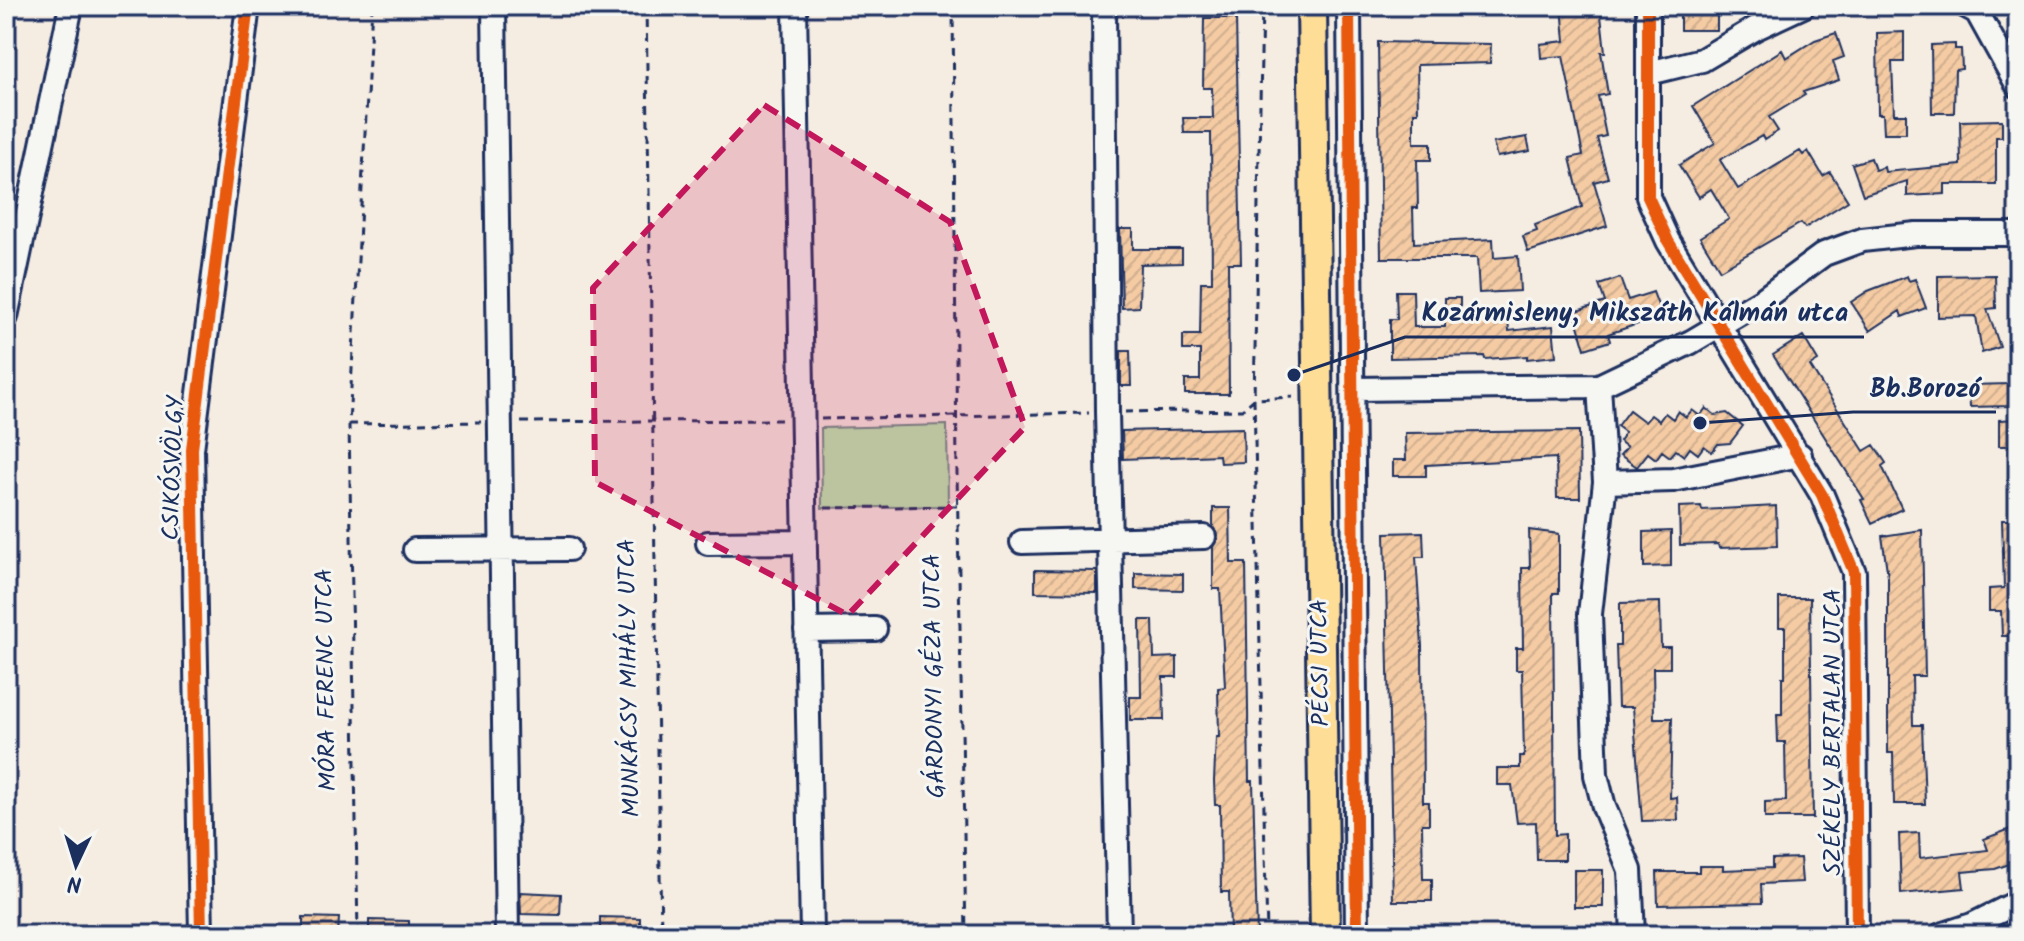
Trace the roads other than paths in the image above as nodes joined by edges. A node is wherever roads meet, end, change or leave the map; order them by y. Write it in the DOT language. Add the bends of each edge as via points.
graph roads {
  1 [pos="71,6"];
  2 [pos="248,6"];
  3 [pos="494,6"];
  4 [pos="795,6"];
  5 [pos="1104,6"];
  6 [pos="1312,6"];
  7 [pos="1349,6"];
  8 [pos="1648,6"];
  9 [pos="1803,6"];
  10 [pos="1966,6"];
  11 [pos="1649,73"];
  12 [pos="2018,86"];
  13 [pos="2018,234"];
  14 [pos="6,317"];
  15 [pos="1719,326"];
  16 [pos="1599,386"];
  17 [pos="1353,389"];
  18 [pos="1800,455"];
  19 [pos="1605,482"];
  20 [pos="1204,537"];
  21 [pos="1110,540"];
  22 [pos="805,542"];
  23 [pos="1022,542"];
  24 [pos="708,543"];
  25 [pos="569,549"];
  26 [pos="415,550"];
  27 [pos="501,550"];
  28 [pos="875,629"];
  29 [pos="806,630"];
  30 [pos="2018,902"];
  31 [pos="201,935"];
  32 [pos="507,935"];
  33 [pos="812,935"];
  34 [pos="1119,935"];
  35 [pos="1325,935"];
  36 [pos="1357,935"];
  37 [pos="1633,935"];
  38 [pos="1857,935"];
  39 [pos="1941,935"];
  1 -- 14 [label="street"];
  2 -- 31 [label="street, CSIKÓSVÖLGY" via="192,449"];
  3 -- 27 [label="street"];
  4 -- 22 [label="street"];
  5 -- 21 [label="street"];
  6 -- 35 [label="main road, PÉCSI UTCA"];
  7 -- 17 [label="street"];
  8 -- 11 [label="street, SZÉKELY BERTALAN UTCA"];
  9 -- 11 [label="street" via="1702,60"];
  10 -- 12 [label="street" via="1977,12"];
  11 -- 15 [label="street, SZÉKELY BERTALAN UTCA" via="1648,197"];
  13 -- 15 [label="street" via="1862,240 1824,254"];
  15 -- 16 [label="street"];
  15 -- 18 [label="street, SZÉKELY BERTALAN UTCA"];
  16 -- 17 [label="street"];
  16 -- 19 [label="street"];
  17 -- 36 [label="street"];
  18 -- 19 [label="street" via="1673,480"];
  18 -- 38 [label="street, SZÉKELY BERTALAN UTCA" via="1854,572"];
  19 -- 37 [label="street" via="1590,614 1596,775 1630,870"];
  20 -- 21 [label="street"];
  21 -- 23 [label="street"];
  21 -- 34 [label="street"];
  22 -- 24 [label="street"];
  22 -- 29 [label="street"];
  25 -- 27 [label="street"];
  26 -- 27 [label="street"];
  27 -- 32 [label="street"];
  28 -- 29 [label="street"];
  29 -- 33 [label="street"];
  30 -- 39 [label="street"];
}
